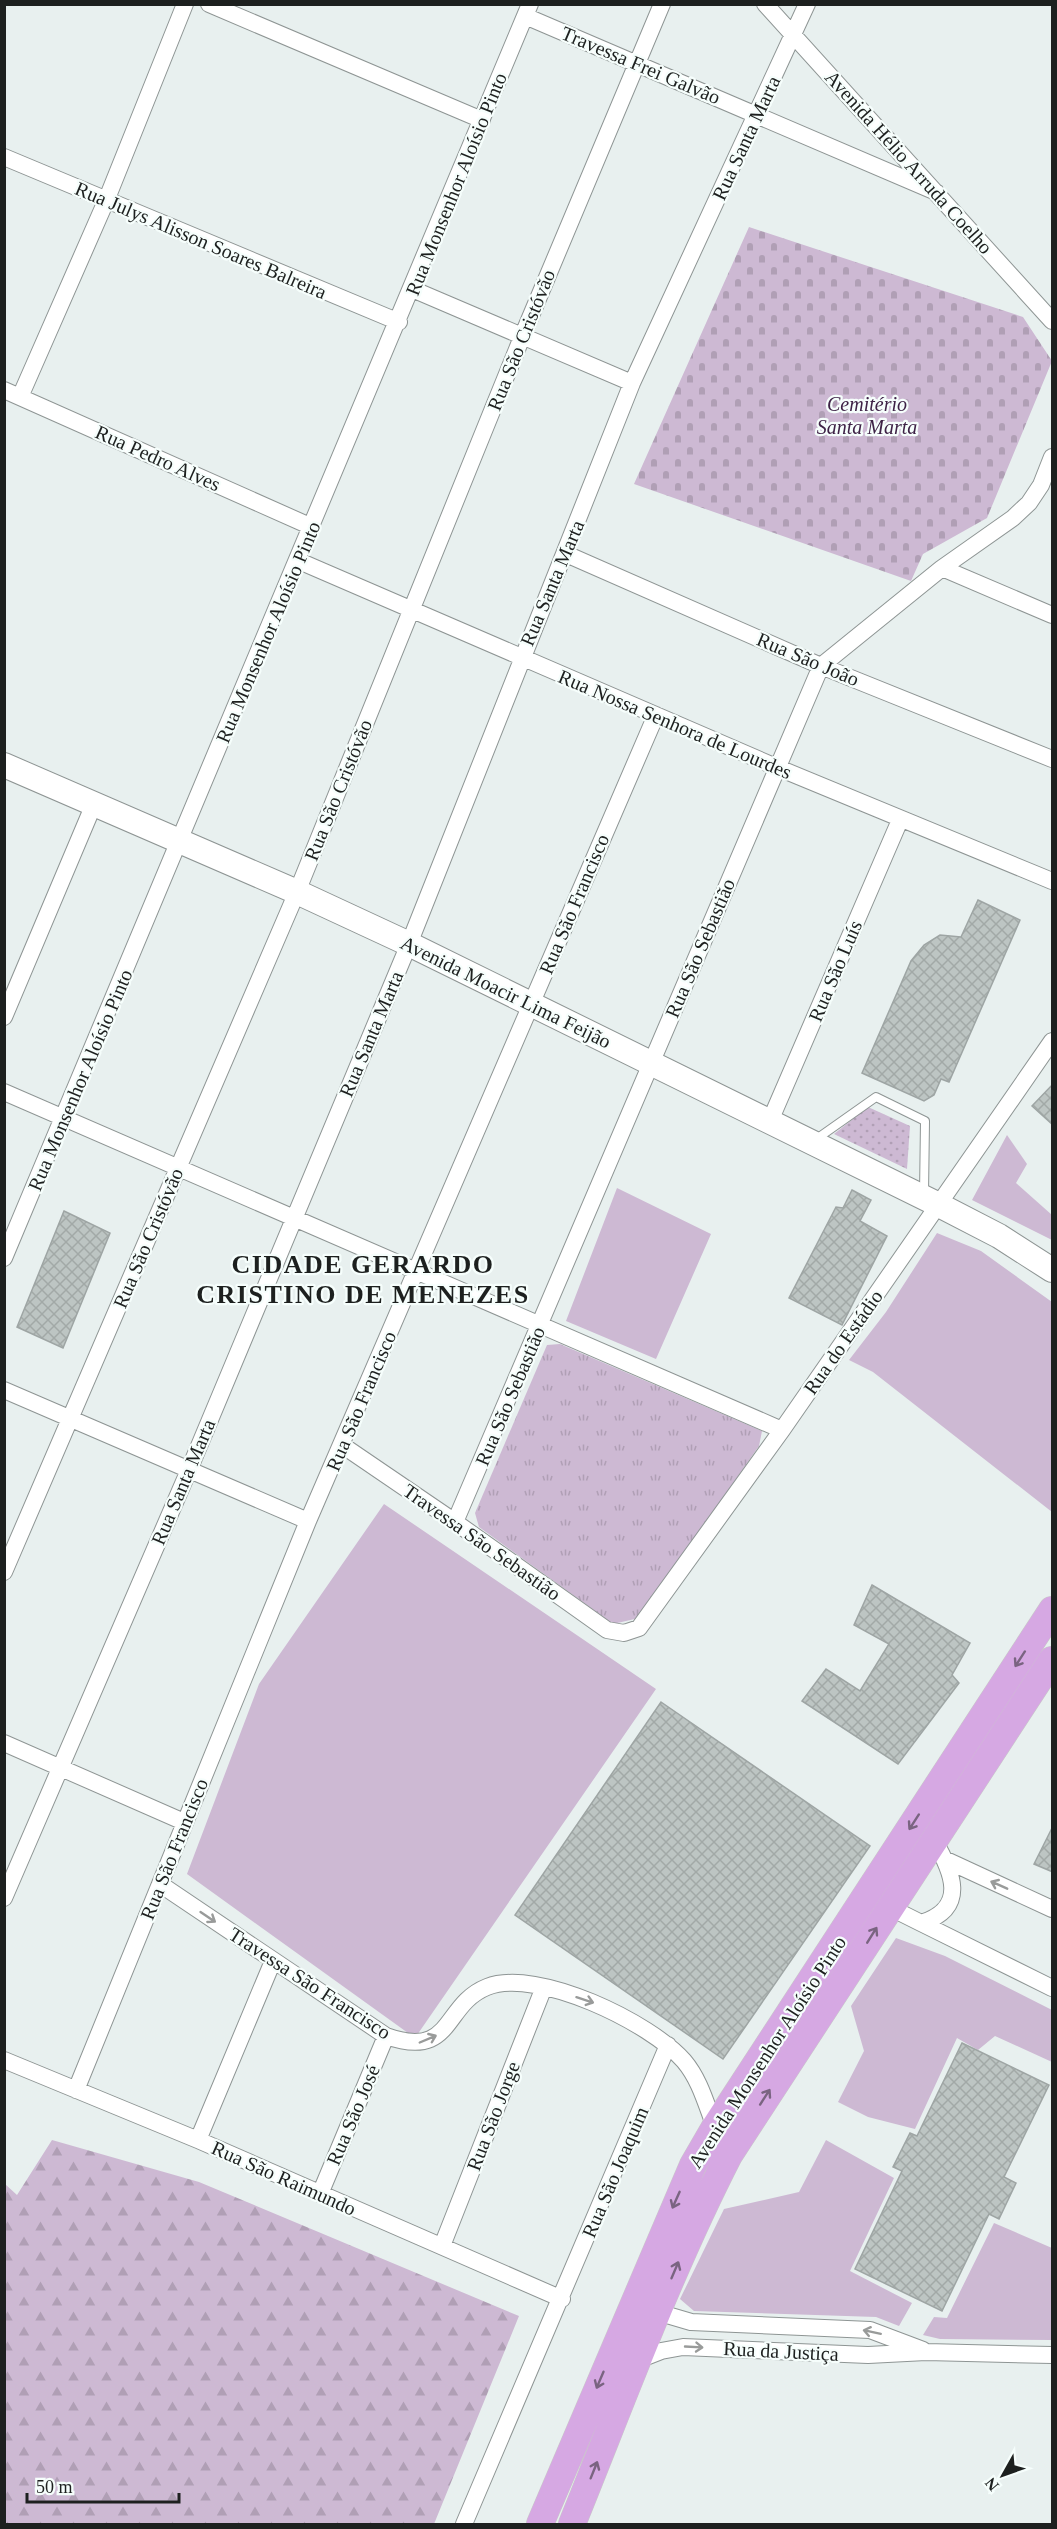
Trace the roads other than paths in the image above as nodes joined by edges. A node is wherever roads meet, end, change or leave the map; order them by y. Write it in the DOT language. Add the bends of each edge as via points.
graph roads {
  1 [pos="185,4"];
  2 [pos="209,4"];
  3 [pos="662,4"];
  4 [pos="765,4"];
  5 [pos="807,4"];
  6 [pos="527,10"];
  7 [pos="794,34"];
  8 [pos="638,63"];
  9 [pos="756,115"];
  10 [pos="482,120"];
  11 [pos="4,157"];
  12 [pos="936,192"];
  13 [pos="106,201"];
  14 [pos="412,289"];
  15 [pos="1053,321"];
  16 [pos="399,322"];
  17 [pos="522,337"];
  18 [pos="632,383"];
  19 [pos="12,394"];
  20 [pos="1052,461"];
  21 [pos="312,527"];
  22 [pos="566,554"];
  23 [pos="299,561"];
  24 [pos="942,568"];
  25 [pos="412,610"];
  26 [pos="1053,615"];
  27 [pos="521,658"];
  28 [pos="821,666"];
  29 [pos="656,715"];
  30 [pos="1053,759"];
  31 [pos="4,765"];
  32 [pos="776,768"];
  33 [pos="94,804"];
  34 [pos="900,820"];
  35 [pos="180,842"];
  36 [pos="1053,881"];
  37 [pos="297,892"];
  38 [pos="409,944"];
  39 [pos="531,1003"];
  40 [pos="4,1017"];
  41 [pos="1053,1041"];
  42 [pos="651,1063"];
  43 [pos="4,1092"];
  44 [pos="64,1118"];
  45 [pos="770,1121"];
  46 [pos="812,1142"];
  47 [pos="178,1168"];
  48 [pos="932,1201"];
  49 [pos="292,1219"];
  50 [pos="999,1236"];
  51 [pos="4,1258"];
  52 [pos="1053,1258"];
  53 [pos="1053,1270"];
  54 [pos="416,1271"];
  55 [pos="541,1323"];
  56 [pos="4,1390"];
  57 [pos="70,1419"];
  58 [pos="782,1430"];
  59 [pos="342,1445"];
  60 [pos="189,1470"];
  61 [pos="308,1521"];
  62 [pos="456,1522"];
  63 [pos="4,1572"];
  64 [pos="1053,1610"];
  65 [pos="624,1633"];
  66 [pos="1053,1660"];
  67 [pos="4,1743"];
  68 [pos="60,1769"];
  69 [pos="184,1822"];
  70 [pos="940,1850"];
  71 [pos="160,1884"];
  72 [pos="4,1898"];
  73 [pos="889,1907"];
  74 [pos="1053,1909"];
  75 [pos="921,1923"];
  76 [pos="273,1961"];
  77 [pos="544,1986"];
  78 [pos="1053,1988"];
  79 [pos="386,2036"];
  80 [pos="668,2045"];
  81 [pos="4,2060"];
  82 [pos="76,2090"];
  83 [pos="715,2127"];
  84 [pos="198,2140"];
  85 [pos="320,2194"];
  86 [pos="442,2246"];
  87 [pos="562,2299"];
  88 [pos="657,2312"];
  89 [pos="926,2352"];
  90 [pos="1053,2355"];
  91 [pos="638,2360"];
  92 [pos="464,2524"];
  93 [pos="540,2524"];
  94 [pos="572,2524"];
  1 -- 13 [label="street"];
  2 -- 10 [label="street"];
  3 -- 8 [label="street, Rua São Cristóvão"];
  4 -- 7 [label="street, Avenida Hélio Arruda Coelho"];
  5 -- 7 [label="street, Rua Santa Marta"];
  6 -- 8 [label="street, Travessa Frei Galvão"];
  6 -- 10 [label="street, Rua Monsenhor Aloísio Pinto"];
  7 -- 9 [label="street, Rua Santa Marta"];
  7 -- 12 [label="street, Avenida Hélio Arruda Coelho"];
  8 -- 9 [label="street, Travessa Frei Galvão"];
  8 -- 17 [label="street, Rua São Cristóvão"];
  9 -- 12 [label="street, Travessa Frei Galvão"];
  9 -- 18 [label="street, Rua Santa Marta"];
  10 -- 14 [label="street, Rua Monsenhor Aloísio Pinto"];
  11 -- 13 [label="street, Rua Julys Alisson Soares Balreira"];
  12 -- 15 [label="street, Avenida Hélio Arruda Coelho"];
  13 -- 16 [label="street, Rua Julys Alisson Soares Balreira"];
  13 -- 19 [label="street"];
  14 -- 16 [label="street, Rua Monsenhor Aloísio Pinto"];
  14 -- 17 [label="street"];
  16 -- 21 [label="street, Rua Monsenhor Aloísio Pinto"];
  17 -- 18 [label="street"];
  17 -- 25 [label="street, Rua São Cristóvão"];
  18 -- 22 [label="street, Rua Santa Marta"];
  19 -- 21 [label="street, Rua Pedro Alves"];
  20 -- 24 [label="street, Rua São Sebastião" via="1029,503"];
  21 -- 23 [label="street, Rua Monsenhor Aloísio Pinto"];
  22 -- 27 [label="street, Rua Santa Marta"];
  22 -- 28 [label="street, Rua São João"];
  23 -- 25 [label="street, Rua Nossa Senhora de Lourdes"];
  23 -- 35 [label="street, Rua Monsenhor Aloísio Pinto"];
  24 -- 26 [label="street"];
  24 -- 28 [label="street, Rua São Sebastião"];
  25 -- 27 [label="street, Rua Nossa Senhora de Lourdes"];
  25 -- 37 [label="street, Rua São Cristóvão"];
  27 -- 29 [label="street, Rua Nossa Senhora de Lourdes"];
  27 -- 38 [label="street, Rua Santa Marta"];
  28 -- 30 [label="street, Rua São João"];
  28 -- 32 [label="street, Rua São Sebastião"];
  29 -- 32 [label="street, Rua Nossa Senhora de Lourdes"];
  29 -- 39 [label="street, Rua São Francisco"];
  31 -- 33 [label="main road, Avenida Moacir Lima Feijão"];
  32 -- 34 [label="street, Rua Nossa Senhora de Lourdes"];
  32 -- 42 [label="street, Rua São Sebastião"];
  33 -- 35 [label="main road, Avenida Moacir Lima Feijão"];
  33 -- 40 [label="street"];
  34 -- 36 [label="street, Rua Nossa Senhora de Lourdes"];
  34 -- 45 [label="street, Rua São Luís"];
  35 -- 37 [label="main road, Avenida Moacir Lima Feijão"];
  35 -- 44 [label="street, Rua Monsenhor Aloísio Pinto"];
  37 -- 38 [label="main road, Avenida Moacir Lima Feijão"];
  37 -- 47 [label="street, Rua São Cristóvão"];
  38 -- 39 [label="main road, Avenida Moacir Lima Feijão"];
  38 -- 49 [label="street, Rua Santa Marta"];
  39 -- 42 [label="main road, Avenida Moacir Lima Feijão"];
  39 -- 54 [label="street, Rua São Francisco"];
  41 -- 48 [label="street, Rua do Estádio"];
  42 -- 45 [label="main road, Avenida Moacir Lima Feijão"];
  42 -- 55 [label="street, Rua São Sebastião"];
  43 -- 44 [label="street"];
  44 -- 47 [label="street"];
  44 -- 51 [label="street, Rua Monsenhor Aloísio Pinto"];
  45 -- 46 [label="main road, Avenida Moacir Lima Feijão"];
  46 -- 48 [label="main road, Avenida Moacir Lima Feijão"];
  46 -- 48 [label="lane" via="876,1097 886,1101 925,1121"];
  47 -- 49 [label="street"];
  47 -- 57 [label="street, Rua São Cristóvão"];
  48 -- 50 [label="main road, Avenida Moacir Lima Feijão"];
  48 -- 58 [label="street, Rua do Estádio"];
  49 -- 54 [label="street"];
  49 -- 60 [label="street, Rua Santa Marta"];
  50 -- 52 [label="main road"];
  50 -- 53 [label="main road"];
  54 -- 55 [label="street"];
  54 -- 59 [label="street, Rua São Francisco"];
  55 -- 58 [label="street"];
  55 -- 62 [label="street, Rua São Sebastião"];
  56 -- 57 [label="street"];
  57 -- 60 [label="street"];
  57 -- 63 [label="street, Rua São Cristóvão"];
  58 -- 65 [label="street, Rua do Estádio" via="639,1628"];
  59 -- 61 [label="street, Rua São Francisco"];
  59 -- 62 [label="street, Travessa São Sebastião"];
  60 -- 61 [label="street"];
  60 -- 68 [label="street, Rua Santa Marta"];
  61 -- 69 [label="street, Rua São Francisco"];
  62 -- 65 [label="street, Travessa São Sebastião" via="607,1630"];
  64 -- 83 [label="main road, Avenida Monsenhor Aloísio Pinto, one-way"];
  66 -- 70 [label="main road, Avenida Monsenhor Aloísio Pinto"];
  67 -- 68 [label="street"];
  68 -- 69 [label="street"];
  68 -- 72 [label="street, Rua Santa Marta"];
  69 -- 71 [label="street, Rua São Francisco"];
  70 -- 73 [label="main road, Avenida Monsenhor Aloísio Pinto"];
  74 -- 70 [label="street, one-way"];
  70 -- 75 [label="street" via="954,1881 950,1902 938,1915"];
  71 -- 76 [label="street, Travessa São Francisco, one-way"];
  71 -- 82 [label="street, Rua São Francisco"];
  73 -- 75 [label="street"];
  88 -- 73 [label="main road, Avenida Monsenhor Aloísio Pinto, one-way" via="729,2155"];
  75 -- 78 [label="street"];
  76 -- 79 [label="street, Travessa São Francisco"];
  76 -- 84 [label="street"];
  79 -- 77 [label="street, Travessa São Francisco, one-way" via="406,2043 422,2042 436,2036 486,1987"];
  77 -- 80 [label="street, one-way" via="601,2005"];
  77 -- 86 [label="street, Rua São Jorge"];
  79 -- 85 [label="street, Rua São José"];
  80 -- 83 [label="street" via="697,2080"];
  80 -- 87 [label="street, Rua São Joaquim"];
  81 -- 82 [label="street, Rua São Raimundo"];
  82 -- 84 [label="street, Rua São Raimundo"];
  83 -- 93 [label="main road, Avenida Monsenhor Aloísio Pinto, one-way" via="676,2200"];
  84 -- 85 [label="street, Rua São Raimundo"];
  85 -- 86 [label="street, Rua São Raimundo"];
  86 -- 87 [label="street, Rua São Raimundo"];
  87 -- 92 [label="street, Rua São Joaquim"];
  89 -- 88 [label="street, Rua da Justiça, one-way" via="870,2330 691,2322"];
  88 -- 91 [label="main road, Avenida Monsenhor Aloísio Pinto"];
  89 -- 90 [label="street, Rua da Justiça"];
  91 -- 89 [label="street, Rua da Justiça, one-way" via="684,2347 868,2355"];
  94 -- 91 [label="main road, Avenida Monsenhor Aloísio Pinto, one-way"];
}
